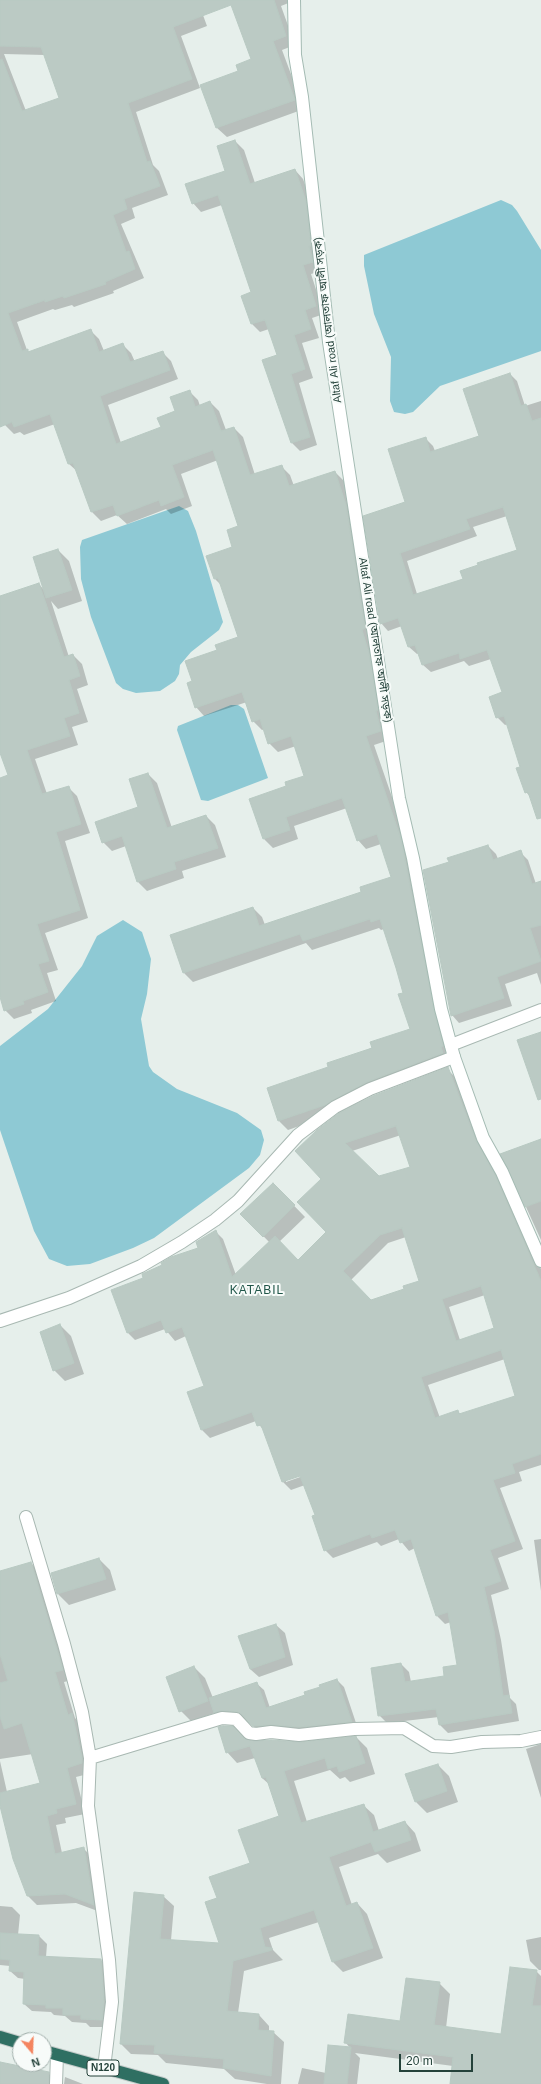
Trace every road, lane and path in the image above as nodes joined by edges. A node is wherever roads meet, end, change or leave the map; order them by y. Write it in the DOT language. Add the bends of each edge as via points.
graph roads {
  1 [pos="294,0"];
  2 [pos="541,1010"];
  3 [pos="453,1051"];
  4 [pos="541,1261"];
  5 [pos="0,1321"];
  6 [pos="26,1517"];
  7 [pos="541,1737"];
  8 [pos="90,1758"];
  9 [pos="0,2037"];
  10 [pos="12,2041"];
  11 [pos="52,2053"];
  12 [pos="57,2055"];
  13 [pos="104,2068"];
  14 [pos="56,2084"];
  15 [pos="163,2084"];
  1 -- 3 [label="street, Altaf Ali road (আলতাফ আলী সড়ক)" via="295,54 345,454 369,592 399,798 415,865 441,1009"];
  2 -- 3 [label="street"];
  3 -- 4 [label="street, Altaf Ali road (আলতাফ আলী সড়ক)" via="483,1138 502,1172"];
  3 -- 5 [label="street" via="335,1107 298,1135 238,1201 215,1220 175,1246 141,1266 69,1298"];
  6 -- 8 [label="street" via="82,1712"];
  7 -- 8 [label="street" via="451,1747 433,1746 404,1728 354,1729 299,1735 271,1732 256,1734 249,1733 236,1719 222,1718"];
  8 -- 13 [label="street" via="88,1806 109,1960 112,2002"];
  9 -- 10 [label="highway"];
  11 -- 12 [label="highway, N120"];
  12 -- 13 [label="highway, N120"];
  12 -- 14 [label="street"];
  13 -- 15 [label="highway, N120"];
}
